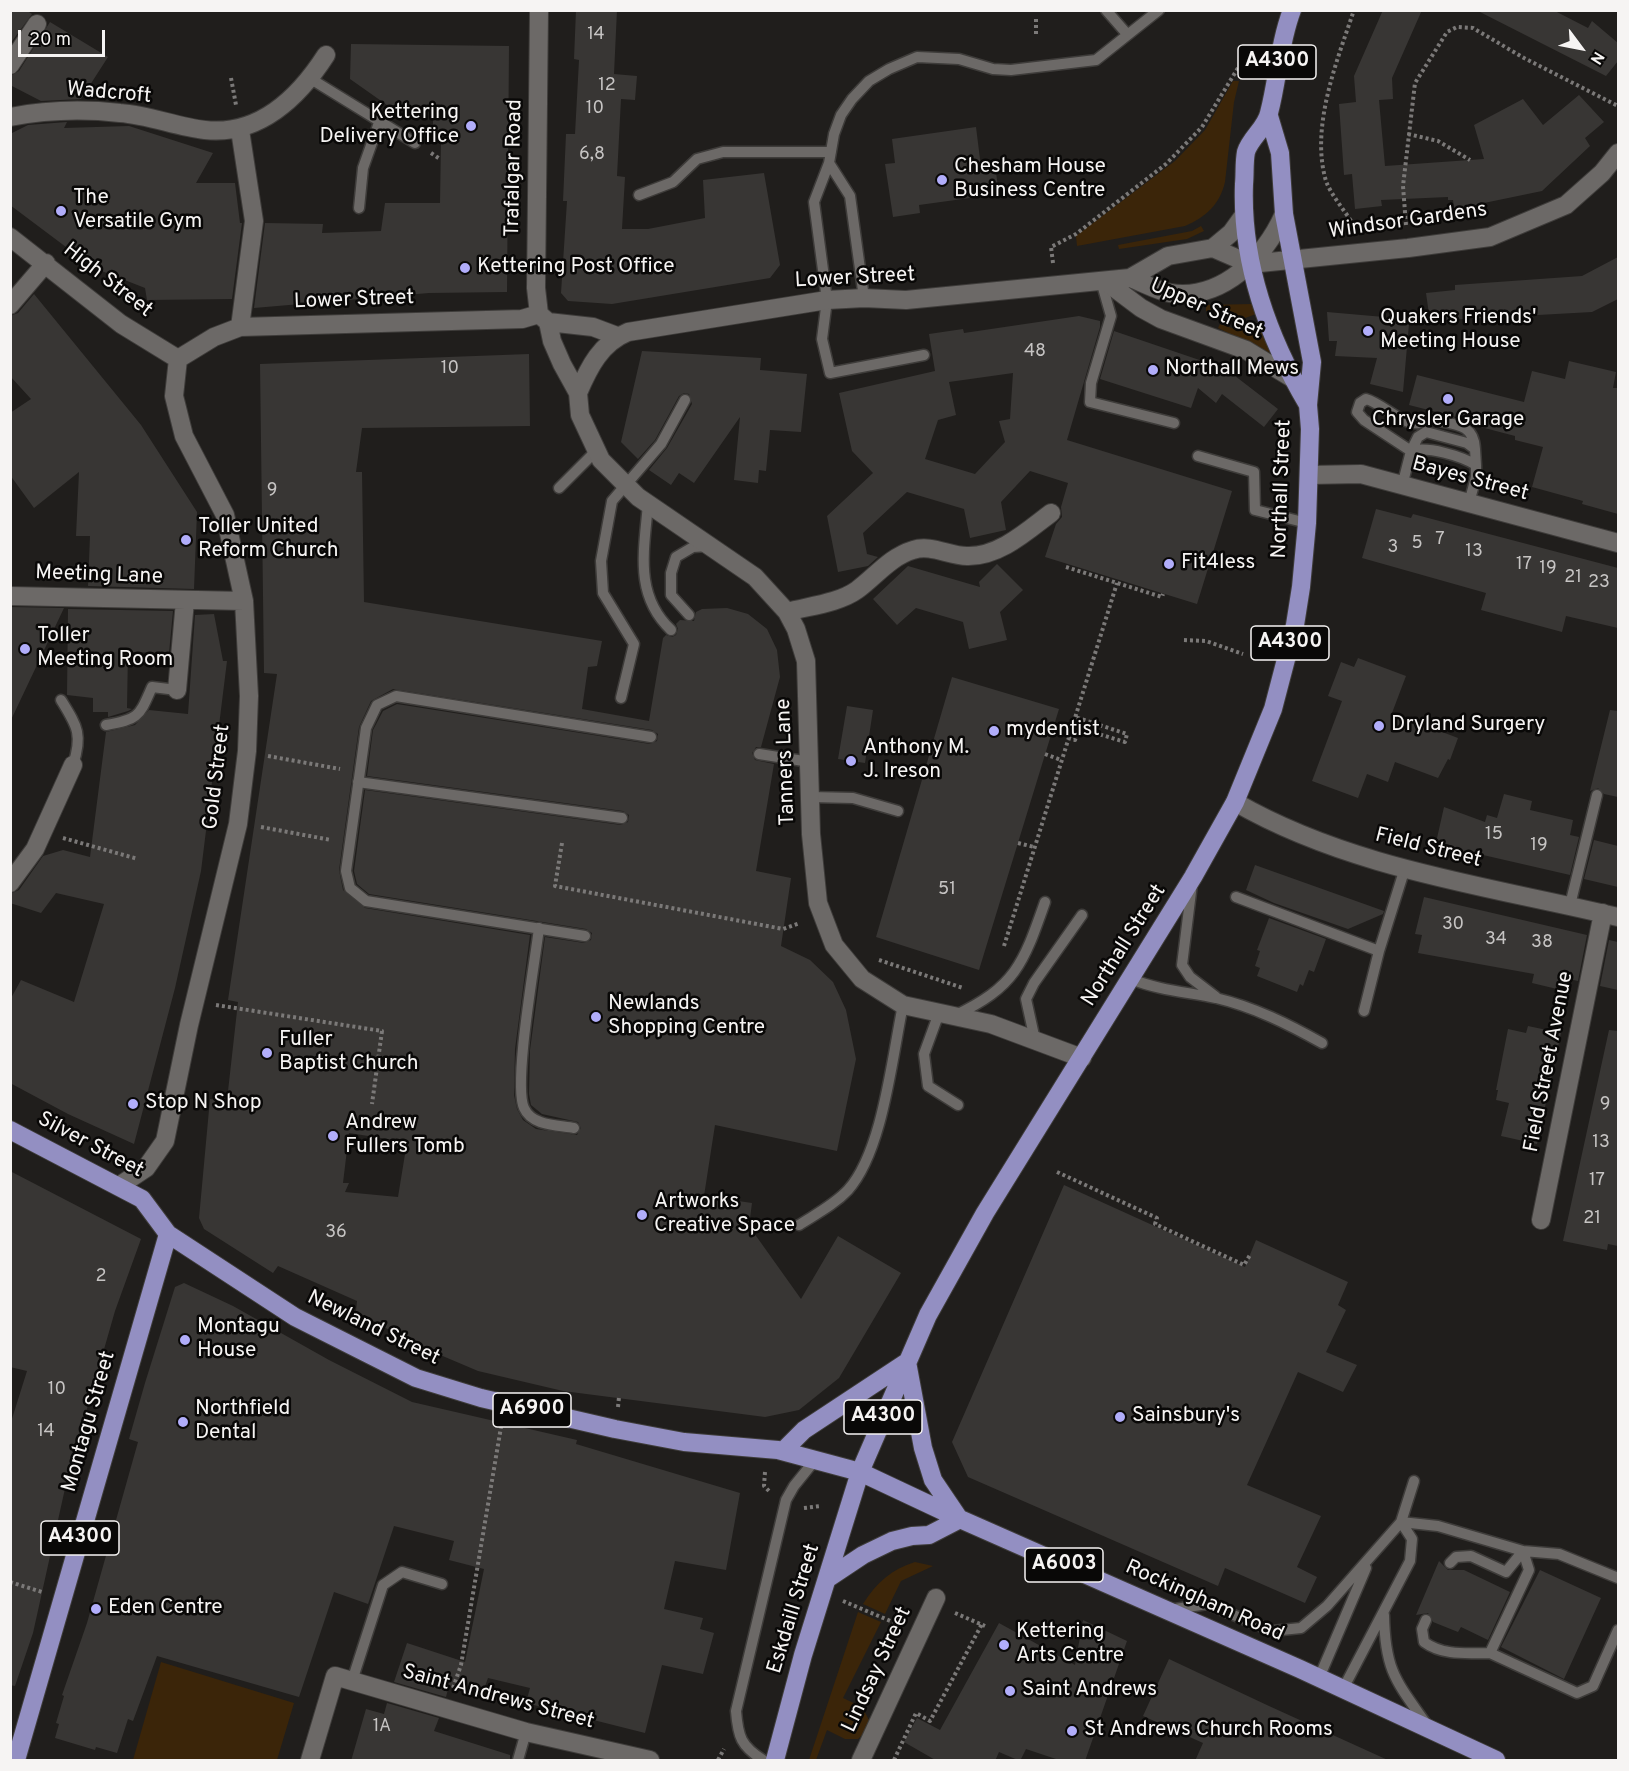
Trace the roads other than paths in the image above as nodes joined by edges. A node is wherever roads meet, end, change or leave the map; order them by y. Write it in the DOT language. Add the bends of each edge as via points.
graph roads {
  1 [pos="539,10"];
  2 [pos="1106,10"];
  3 [pos="1159,10"];
  4 [pos="1292,10"];
  5 [pos="37,24"];
  6 [pos="1127,34"];
  7 [pos="326,55"];
  8 [pos="10,65"];
  9 [pos="311,79"];
  10 [pos="1269,116"];
  11 [pos="10,117"];
  12 [pos="380,120"];
  13 [pos="240,130"];
  14 [pos="415,143"];
  15 [pos="1618,153"];
  16 [pos="830,157"];
  17 [pos="639,195"];
  18 [pos="359,208"];
  19 [pos="1284,214"];
  20 [pos="1244,215"];
  21 [pos="10,237"];
  22 [pos="1213,248"];
  23 [pos="1293,261"];
  24 [pos="46,263"];
  25 [pos="1250,264"];
  26 [pos="1130,278"];
  27 [pos="1103,281"];
  28 [pos="864,298"];
  29 [pos="827,300"];
  30 [pos="10,305"];
  31 [pos="544,318"];
  32 [pos="240,327"];
  33 [pos="617,336"];
  34 [pos="924,356"];
  35 [pos="178,359"];
  36 [pos="1292,378"];
  37 [pos="578,393"];
  38 [pos="685,400"];
  39 [pos="1308,405"];
  40 [pos="1174,423"];
  41 [pos="1424,424"];
  42 [pos="1418,437"];
  43 [pos="1476,449"];
  44 [pos="596,451"];
  45 [pos="1411,451"];
  46 [pos="1198,456"];
  47 [pos="1476,465"];
  48 [pos="1309,475"];
  49 [pos="626,486"];
  50 [pos="1402,486"];
  51 [pos="558,488"];
  52 [pos="1468,503"];
  53 [pos="648,504"];
  54 [pos="1051,513"];
  55 [pos="1307,523"];
  56 [pos="1618,543"];
  57 [pos="708,546"];
  58 [pos="10,596"];
  59 [pos="185,601"];
  60 [pos="243,601"];
  61 [pos="787,612"];
  62 [pos="689,615"];
  63 [pos="671,630"];
  64 [pos="177,690"];
  65 [pos="621,698"];
  66 [pos="61,700"];
  67 [pos="106,724"];
  68 [pos="651,737"];
  69 [pos="759,754"];
  70 [pos="810,762"];
  71 [pos="73,765"];
  72 [pos="358,782"];
  73 [pos="1597,795"];
  74 [pos="811,797"];
  75 [pos="1235,802"];
  76 [pos="898,811"];
  77 [pos="622,818"];
  78 [pos="1405,868"];
  79 [pos="1193,877"];
  80 [pos="10,883"];
  81 [pos="1236,897"];
  82 [pos="1045,903"];
  83 [pos="1570,906"];
  84 [pos="1082,915"];
  85 [pos="1611,915"];
  86 [pos="539,928"];
  87 [pos="585,936"];
  88 [pos="1379,951"];
  89 [pos="1131,979"];
  90 [pos="1219,999"];
  91 [pos="903,1005"];
  92 [pos="1364,1011"];
  93 [pos="946,1015"];
  94 [pos="1035,1040"];
  95 [pos="1322,1043"];
  96 [pos="1082,1058"];
  97 [pos="958,1105"];
  98 [pos="574,1128"];
  99 [pos="10,1130"];
  100 [pos="119,1186"];
  101 [pos="1542,1220"];
  102 [pos="799,1225"];
  103 [pos="168,1234"];
  104 [pos="907,1362"];
  105 [pos="783,1451"];
  106 [pos="815,1460"];
  107 [pos="860,1472"];
  108 [pos="1414,1481"];
  109 [pos="960,1519"];
  110 [pos="1401,1522"];
  111 [pos="1522,1551"];
  112 [pos="1368,1560"];
  113 [pos="1450,1563"];
  114 [pos="1618,1578"];
  115 [pos="827,1579"];
  116 [pos="442,1584"];
  117 [pos="935,1601"];
  118 [pos="1168,1610"];
  119 [pos="1383,1611"];
  120 [pos="1426,1620"];
  121 [pos="1618,1629"];
  122 [pos="1490,1653"];
  123 [pos="1319,1678"];
  124 [pos="344,1679"];
  125 [pos="1343,1689"];
  126 [pos="1431,1730"];
  127 [pos="526,1732"];
  128 [pos="16,1761"];
  129 [pos="310,1761"];
  130 [pos="518,1761"];
  131 [pos="650,1761"];
  132 [pos="763,1761"];
  133 [pos="775,1761"];
  134 [pos="861,1761"];
  135 [pos="1496,1761"];
  1 -- 31 [label="street, Trafalgar Road" via="536,288"];
  2 -- 6 [label="lane"];
  3 -- 6 [label="lane"];
  4 -- 10 [label="main road, A4300" via="1278,60"];
  5 -- 8 [label="street"];
  6 -- 16 [label="lane" via="1096,60 1033,70 993,69 944,57 918,57 898,65 869,81 852,99 841,115"];
  7 -- 9 [label="street, Wadcroft"];
  9 -- 12 [label="lane"];
  9 -- 13 [label="street, Wadcroft" via="292,99"];
  10 -- 19 [label="main road, A4300" via="1280,153"];
  10 -- 20 [label="main road, A4300" via="1246,151"];
  11 -- 13 [label="street, Wadcroft" via="39,111 121,113 204,130"];
  12 -- 14 [label="lane"];
  12 -- 18 [label="lane" via="363,168"];
  13 -- 32 [label="street" via="254,221"];
  15 -- 23 [label="street, Windsor Gardens" via="1566,205 1490,237"];
  16 -- 17 [label="lane" via="723,152 697,159 673,182"];
  16 -- 28 [label="lane" via="850,196"];
  16 -- 29 [label="lane" via="814,202"];
  19 -- 23 [label="main road, A4300"];
  19 -- 25 [label="street, Lower Street" via="1267,247"];
  20 -- 22 [label="street"];
  20 -- 25 [label="main road, A4300"];
  21 -- 24 [label="street, High Street"];
  22 -- 25 [label="street"];
  22 -- 26 [label="street, Lower Street" via="1168,256"];
  23 -- 25 [label="street, Windsor Gardens"];
  23 -- 39 [label="main road, Northall Street / A4300" via="1312,362"];
  24 -- 30 [label="street"];
  24 -- 35 [label="street, High Street" via="121,324"];
  25 -- 26 [label="street, Lower Street" via="1231,279 1198,292 1169,293"];
  25 -- 36 [label="main road, Northall Street / A4300"];
  26 -- 27 [label="street, Lower Street"];
  27 -- 28 [label="street, Lower Street" via="906,300"];
  27 -- 36 [label="street, Upper Street" via="1141,309 1246,350"];
  27 -- 40 [label="lane" via="1111,315 1090,383 1090,402"];
  28 -- 29 [label="street, Lower Street"];
  29 -- 33 [label="street, Lower Street" via="649,327"];
  29 -- 34 [label="lane" via="822,339 830,373"];
  31 -- 32 [label="street, Lower Street"];
  31 -- 33 [label="street"];
  31 -- 37 [label="street, Trafalgar Road"];
  32 -- 35 [label="street, Lower Street" via="214,337"];
  33 -- 37 [label="street" via="594,360"];
  35 -- 60 [label="street, Gold Street" via="174,396 184,436 225,516"];
  36 -- 39 [label="main road, Northall Street / A4300"];
  37 -- 44 [label="street, Tanners Lane" via="580,415"];
  38 -- 49 [label="lane" via="661,444"];
  39 -- 48 [label="main road, Northall Street / A4300"];
  41 -- 42 [label="lane"];
  41 -- 43 [label="lane" via="1431,419 1470,429 1475,435"];
  41 -- 45 [label="lane" via="1410,424 1366,399 1360,403 1357,412 1364,420"];
  42 -- 43 [label="lane" via="1426,432"];
  42 -- 45 [label="lane"];
  43 -- 47 [label="lane"];
  44 -- 49 [label="street, Tanners Lane"];
  44 -- 51 [label="lane"];
  45 -- 47 [label="lane" via="1419,448"];
  45 -- 50 [label="lane"];
  46 -- 55 [label="lane" via="1254,472 1255,510"];
  47 -- 52 [label="lane"];
  48 -- 50 [label="street, Bayes Street" via="1360,474"];
  48 -- 55 [label="main road, Northall Street / A4300"];
  49 -- 53 [label="street, Tanners Lane"];
  49 -- 65 [label="lane" via="612,501 601,561 603,593 634,644"];
  50 -- 52 [label="street, Bayes Street"];
  52 -- 56 [label="street, Bayes Street"];
  53 -- 57 [label="street, Tanners Lane"];
  53 -- 63 [label="lane" via="646,595 655,615"];
  54 -- 61 [label="street" via="1011,542 982,555 915,549 886,564 856,591"];
  55 -- 75 [label="main road, Northall Street / A4300" via="1290,646 1265,733"];
  57 -- 61 [label="street, Tanners Lane" via="755,577"];
  57 -- 62 [label="lane" via="693,546 676,557 671,573 671,595"];
  58 -- 59 [label="street, Meeting Lane"];
  59 -- 60 [label="street, Meeting Lane"];
  59 -- 64 [label="street, Meeting Lane"];
  60 -- 100 [label="street, Gold Street" via="249,696 238,824 165,1141 146,1168"];
  61 -- 70 [label="street, Tanners Lane" via="806,661"];
  64 -- 67 [label="lane" via="152,687 141,711 131,721"];
  66 -- 71 [label="lane" via="77,726 80,744"];
  68 -- 72 [label="lane" via="396,696 377,705 366,728"];
  69 -- 70 [label="lane"];
  70 -- 74 [label="street, Tanners Lane"];
  71 -- 80 [label="street" via="35,849"];
  72 -- 77 [label="lane"];
  72 -- 86 [label="lane" via="346,871 350,888 366,901"];
  73 -- 83 [label="lane"];
  74 -- 76 [label="lane" via="853,798"];
  74 -- 91 [label="street, Tanners Lane" via="819,903 834,945 862,979"];
  75 -- 78 [label="street, Field Street" via="1282,827"];
  75 -- 79 [label="main road, Northall Street / A4300"];
  78 -- 83 [label="street, Field Street"];
  78 -- 88 [label="lane"];
  79 -- 89 [label="main road, Northall Street / A4300"];
  79 -- 90 [label="lane" via="1182,965 1190,977"];
  81 -- 88 [label="lane"];
  82 -- 93 [label="lane" via="1028,951 1003,987 978,1005"];
  83 -- 85 [label="street, Field Street"];
  84 -- 94 [label="lane" via="1026,999"];
  85 -- 101 [label="street, Field Street Avenue"];
  86 -- 87 [label="lane"];
  86 -- 98 [label="lane" via="520,1083 525,1109 538,1122"];
  88 -- 92 [label="lane"];
  89 -- 90 [label="lane" via="1154,988"];
  89 -- 96 [label="main road, Northall Street / A4300"];
  90 -- 95 [label="lane" via="1274,1017"];
  91 -- 93 [label="street, Tanners Lane"];
  91 -- 102 [label="lane" via="870,1154 847,1192"];
  93 -- 94 [label="street, Tanners Lane" via="991,1024"];
  93 -- 97 [label="lane" via="924,1054 928,1086"];
  94 -- 96 [label="street, Tanners Lane"];
  96 -- 104 [label="main road, Northall Street / A4300" via="979,1223"];
  99 -- 100 [label="main road, Silver Street / A6900"];
  100 -- 103 [label="main road, Silver Street / A6900" via="142,1199"];
  103 -- 105 [label="main road, Newland Street / A6900" via="295,1317 416,1378 505,1404 684,1442"];
  103 -- 128 [label="main road, Montagu Street / A4300"];
  104 -- 105 [label="main road" via="804,1430"];
  104 -- 107 [label="main road, Northall Street / A4300"];
  104 -- 109 [label="main road" via="933,1480"];
  105 -- 106 [label="main road, Newland Street / A6900"];
  106 -- 107 [label="main road, Newland Street / A6900"];
  106 -- 132 [label="lane" via="786,1500 736,1711 746,1749"];
  107 -- 109 [label="main road, Rockingham Road / A6003"];
  107 -- 115 [label="main road, Eskdaill Street / A4300"];
  108 -- 110 [label="lane"];
  109 -- 115 [label="main road" via="929,1535 892,1541"];
  109 -- 118 [label="main road, Rockingham Road / A6003"];
  110 -- 111 [label="lane" via="1438,1526"];
  110 -- 112 [label="lane"];
  110 -- 119 [label="lane" via="1412,1539 1410,1561"];
  111 -- 113 [label="lane" via="1506,1572 1471,1556 1456,1557"];
  111 -- 114 [label="lane" via="1559,1554"];
  111 -- 122 [label="lane" via="1529,1570"];
  112 -- 118 [label="lane" via="1327,1606 1301,1628 1272,1631 1207,1604"];
  112 -- 123 [label="lane"];
  115 -- 133 [label="main road, Eskdaill Street / A4300"];
  116 -- 124 [label="lane" via="402,1572 383,1585"];
  117 -- 134 [label="street, Lindsay Street"];
  118 -- 123 [label="main road, Rockingham Road / A6003"];
  119 -- 125 [label="lane"];
  119 -- 126 [label="lane" via="1384,1650 1395,1679"];
  120 -- 122 [label="lane" via="1422,1629 1424,1642 1432,1648 1455,1653"];
  121 -- 122 [label="lane" via="1593,1686 1577,1694"];
  123 -- 125 [label="main road, Rockingham Road / A6003"];
  124 -- 127 [label="street, Saint Andrews Street"];
  124 -- 129 [label="street"];
  125 -- 126 [label="main road, Rockingham Road / A6003"];
  126 -- 135 [label="main road, Rockingham Road / A6003"];
  127 -- 130 [label="lane"];
  127 -- 131 [label="street, Saint Andrews Street"];
}
